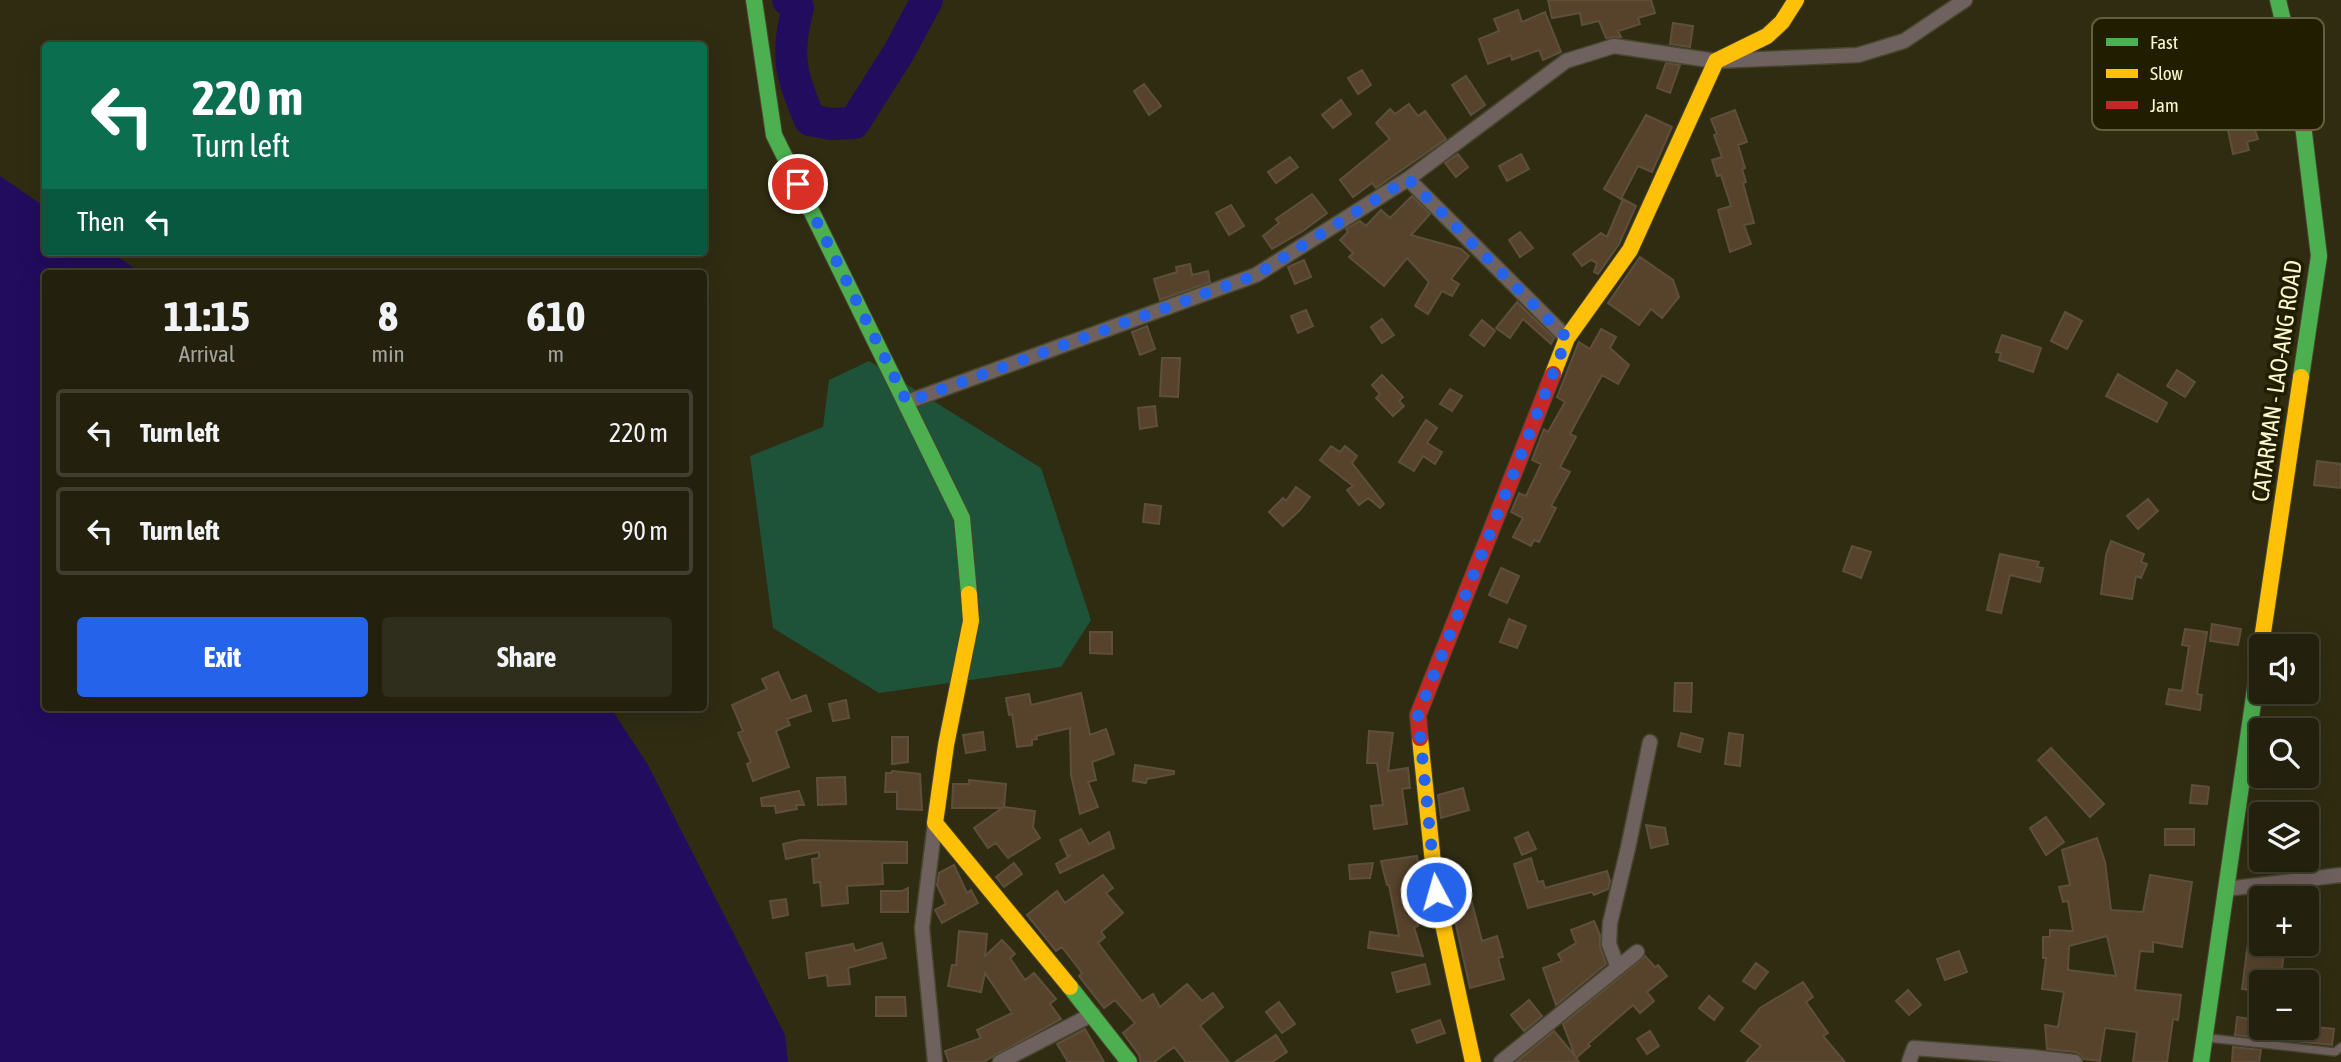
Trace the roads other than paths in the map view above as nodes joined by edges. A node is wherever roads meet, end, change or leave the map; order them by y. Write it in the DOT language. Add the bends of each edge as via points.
graph roads {
  1 [pos="754,0"];
  2 [pos="1796,0"];
  3 [pos="1965,0"];
  4 [pos="2278,0"];
  5 [pos="2282,18"];
  6 [pos="1716,61"];
  7 [pos="2304,130"];
  8 [pos="1408,179"];
  9 [pos="1567,338"];
  10 [pos="907,402"];
  11 [pos="2263,634"];
  12 [pos="2253,704"];
  13 [pos="1650,743"];
  14 [pos="935,822"];
  15 [pos="2341,875"];
  16 [pos="2226,889"];
  17 [pos="1637,951"];
  18 [pos="1618,968"];
  19 [pos="1093,1014"];
  20 [pos="2204,1038"];
  21 [pos="2341,1046"];
  22 [pos="935,1062"];
  23 [pos="1000,1062"];
  24 [pos="1129,1062"];
  25 [pos="1473,1062"];
  26 [pos="1501,1062"];
  27 [pos="1909,1062"];
  28 [pos="2075,1062"];
  29 [pos="2200,1062"];
  1 -- 10 [label="street" via="774,135"];
  2 -- 6 [label="street" via="1763,38"];
  3 -- 6 [label="street" via="1904,41 1858,55"];
  4 -- 5 [label="street, CATARMAN - LAO-ANG ROAD"];
  6 -- 8 [label="street" via="1614,46 1566,61"];
  6 -- 9 [label="street" via="1630,250"];
  7 -- 11 [label="street, CATARMAN - LAO-ANG ROAD" via="2319,256"];
  8 -- 9 [label="street"];
  8 -- 10 [label="street" via="1256,275"];
  9 -- 25 [label="street" via="1418,715 1436,892"];
  10 -- 14 [label="street" via="962,518 971,621"];
  12 -- 16 [label="street, CATARMAN - LAO-ANG ROAD"];
  13 -- 18 [label="street" via="1610,923 1609,944"];
  14 -- 19 [label="street"];
  14 -- 22 [label="street" via="922,928"];
  15 -- 16 [label="street"];
  16 -- 20 [label="street, CATARMAN - LAO-ANG ROAD"];
  17 -- 18 [label="street"];
  18 -- 26 [label="street"];
  19 -- 23 [label="street"];
  19 -- 24 [label="street"];
  20 -- 21 [label="lane" via="2335,1052"];
  20 -- 29 [label="street, CATARMAN - LAO-ANG ROAD"];
  27 -- 28 [label="street" via="1914,1048"];
}
